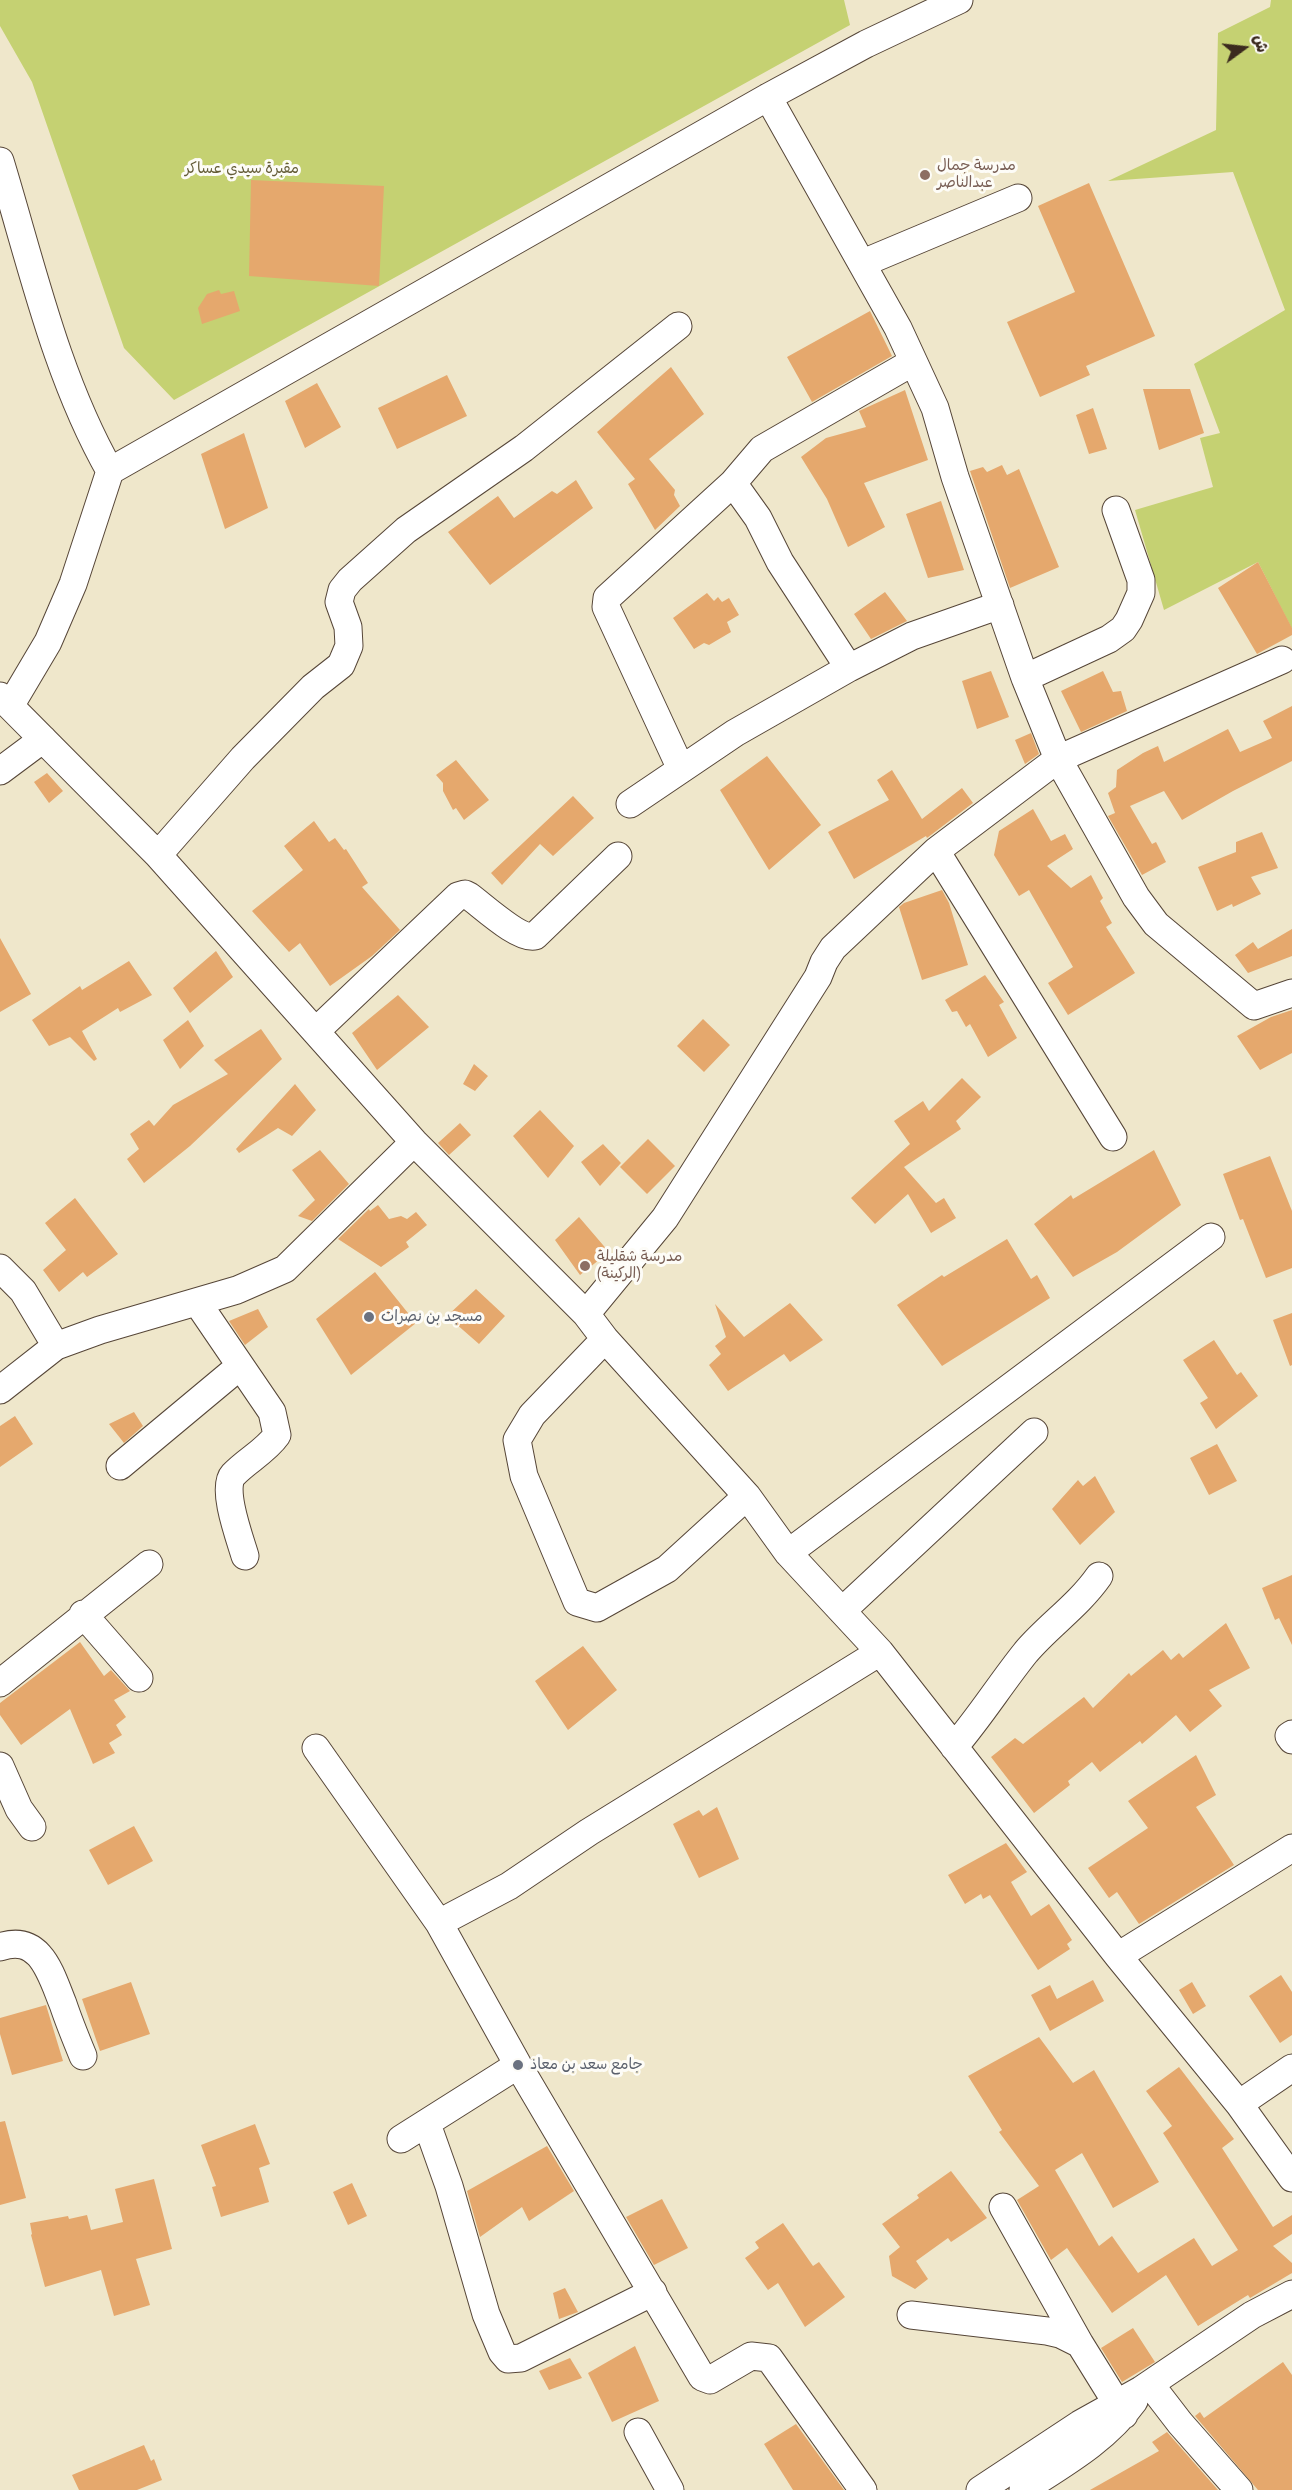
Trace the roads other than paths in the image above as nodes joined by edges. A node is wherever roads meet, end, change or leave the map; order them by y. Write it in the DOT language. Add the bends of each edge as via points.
graph roads {
  1 [pos="959,0"];
  2 [pos="768,97"];
  3 [pos="0,161"];
  4 [pos="1018,198"];
  5 [pos="863,263"];
  6 [pos="678,326"];
  7 [pos="914,362"];
  8 [pos="110,471"];
  9 [pos="733,483"];
  10 [pos="1116,510"];
  11 [pos="1000,605"];
  12 [pos="1282,660"];
  13 [pos="849,668"];
  14 [pos="1025,678"];
  15 [pos="5,701"];
  16 [pos="43,739"];
  17 [pos="1058,759"];
  18 [pos="681,769"];
  19 [pos="0,771"];
  20 [pos="630,804"];
  21 [pos="936,851"];
  22 [pos="158,855"];
  23 [pos="618,856"];
  24 [pos="1292,993"];
  25 [pos="316,1031"];
  26 [pos="1113,1137"];
  27 [pos="414,1142"];
  28 [pos="1211,1237"];
  29 [pos="0,1268"];
  30 [pos="197,1302"];
  31 [pos="586,1314"];
  32 [pos="605,1339"];
  33 [pos="56,1346"];
  34 [pos="240,1366"];
  35 [pos="0,1390"];
  36 [pos="1034,1432"];
  37 [pos="120,1466"];
  38 [pos="747,1496"];
  39 [pos="788,1553"];
  40 [pos="244,1556"];
  41 [pos="149,1564"];
  42 [pos="1099,1576"];
  43 [pos="842,1611"];
  44 [pos="83,1614"];
  45 [pos="880,1652"];
  46 [pos="140,1678"];
  47 [pos="0,1683"];
  48 [pos="1292,1734"];
  49 [pos="1292,1740"];
  50 [pos="954,1747"];
  51 [pos="316,1748"];
  52 [pos="0,1766"];
  53 [pos="32,1827"];
  54 [pos="1292,1848"];
  55 [pos="439,1923"];
  56 [pos="0,1947"];
  57 [pos="1118,1956"];
  58 [pos="83,2056"];
  59 [pos="518,2065"];
  60 [pos="1292,2068"];
  61 [pos="1239,2104"];
  62 [pos="427,2124"];
  63 [pos="402,2139"];
  64 [pos="1292,2178"];
  65 [pos="1003,2207"];
  66 [pos="653,2292"];
  67 [pos="1292,2294"];
  68 [pos="911,2315"];
  69 [pos="1080,2344"];
  70 [pos="1145,2387"];
  71 [pos="1120,2409"];
  72 [pos="638,2432"];
  73 [pos="670,2490"];
  74 [pos="863,2490"];
  75 [pos="980,2490"];
  76 [pos="1023,2490"];
  77 [pos="1239,2490"];
  1 -- 2 [label="street"];
  2 -- 5 [label="street"];
  2 -- 8 [label="street"];
  3 -- 8 [label="street" via="65,375"];
  4 -- 5 [label="street"];
  5 -- 7 [label="street"];
  6 -- 22 [label="street" via="524,448 406,530 356,574 342,590 339,602 348,627 349,646 341,665 313,687 243,758"];
  7 -- 9 [label="street" via="762,449"];
  7 -- 11 [label="street" via="934,408"];
  8 -- 15 [label="street" via="73,584 48,642"];
  9 -- 13 [label="street"];
  9 -- 18 [label="street" via="605,604"];
  10 -- 14 [label="street" via="1141,580 1141,593 1129,620 1109,639"];
  11 -- 13 [label="street" via="912,636"];
  11 -- 14 [label="street"];
  12 -- 17 [label="street"];
  13 -- 18 [label="street" via="735,733"];
  14 -- 17 [label="street"];
  15 -- 16 [label="street"];
  16 -- 19 [label="street"];
  16 -- 22 [label="street"];
  17 -- 21 [label="street"];
  17 -- 24 [label="street" via="1136,897 1156,924 1254,1006"];
  18 -- 20 [label="street"];
  21 -- 26 [label="street"];
  21 -- 31 [label="street" via="833,948 818,978 665,1218"];
  22 -- 25 [label="street"];
  23 -- 25 [label="street" via="529,938 469,896 458,896"];
  25 -- 27 [label="street"];
  27 -- 30 [label="street" via="285,1269"];
  27 -- 31 [label="street"];
  28 -- 39 [label="street"];
  29 -- 33 [label="street" via="23,1291"];
  30 -- 33 [label="street"];
  30 -- 34 [label="street"];
  31 -- 32 [label="street"];
  32 -- 38 [label="street"];
  32 -- 38 [label="street" via="532,1415 517,1440 524,1476 577,1602 597,1608 668,1569"];
  33 -- 35 [label="street"];
  34 -- 37 [label="street"];
  34 -- 40 [label="street" via="272,1412 277,1435 268,1448 231,1477 232,1508"];
  36 -- 43 [label="street"];
  38 -- 39 [label="street"];
  39 -- 43 [label="street"];
  41 -- 44 [label="street"];
  42 -- 50 [label="street" via="1078,1603 1026,1652"];
  43 -- 45 [label="street"];
  44 -- 46 [label="street"];
  44 -- 47 [label="street"];
  45 -- 50 [label="street"];
  45 -- 55 [label="street" via="509,1886"];
  48 -- 49 [label="street"];
  50 -- 57 [label="street"];
  51 -- 55 [label="street"];
  52 -- 53 [label="street" via="19,1809"];
  54 -- 57 [label="street"];
  55 -- 59 [label="street"];
  56 -- 58 [label="street" via="29,1947 47,1964"];
  57 -- 61 [label="street"];
  59 -- 62 [label="street"];
  59 -- 66 [label="street"];
  60 -- 61 [label="street"];
  61 -- 64 [label="street"];
  62 -- 63 [label="street"];
  62 -- 66 [label="street" via="486,2314 508,2359 521,2358"];
  65 -- 69 [label="street"];
  66 -- 74 [label="street" via="704,2379 710,2380 751,2356 769,2358"];
  67 -- 70 [label="street" via="1252,2315"];
  68 -- 69 [label="street" via="1047,2331"];
  69 -- 71 [label="street"];
  70 -- 71 [label="street"];
  70 -- 77 [label="street"];
  71 -- 75 [label="street" via="1080,2424"];
  71 -- 76 [label="street" via="1091,2446"];
  72 -- 73 [label="street"];
}
